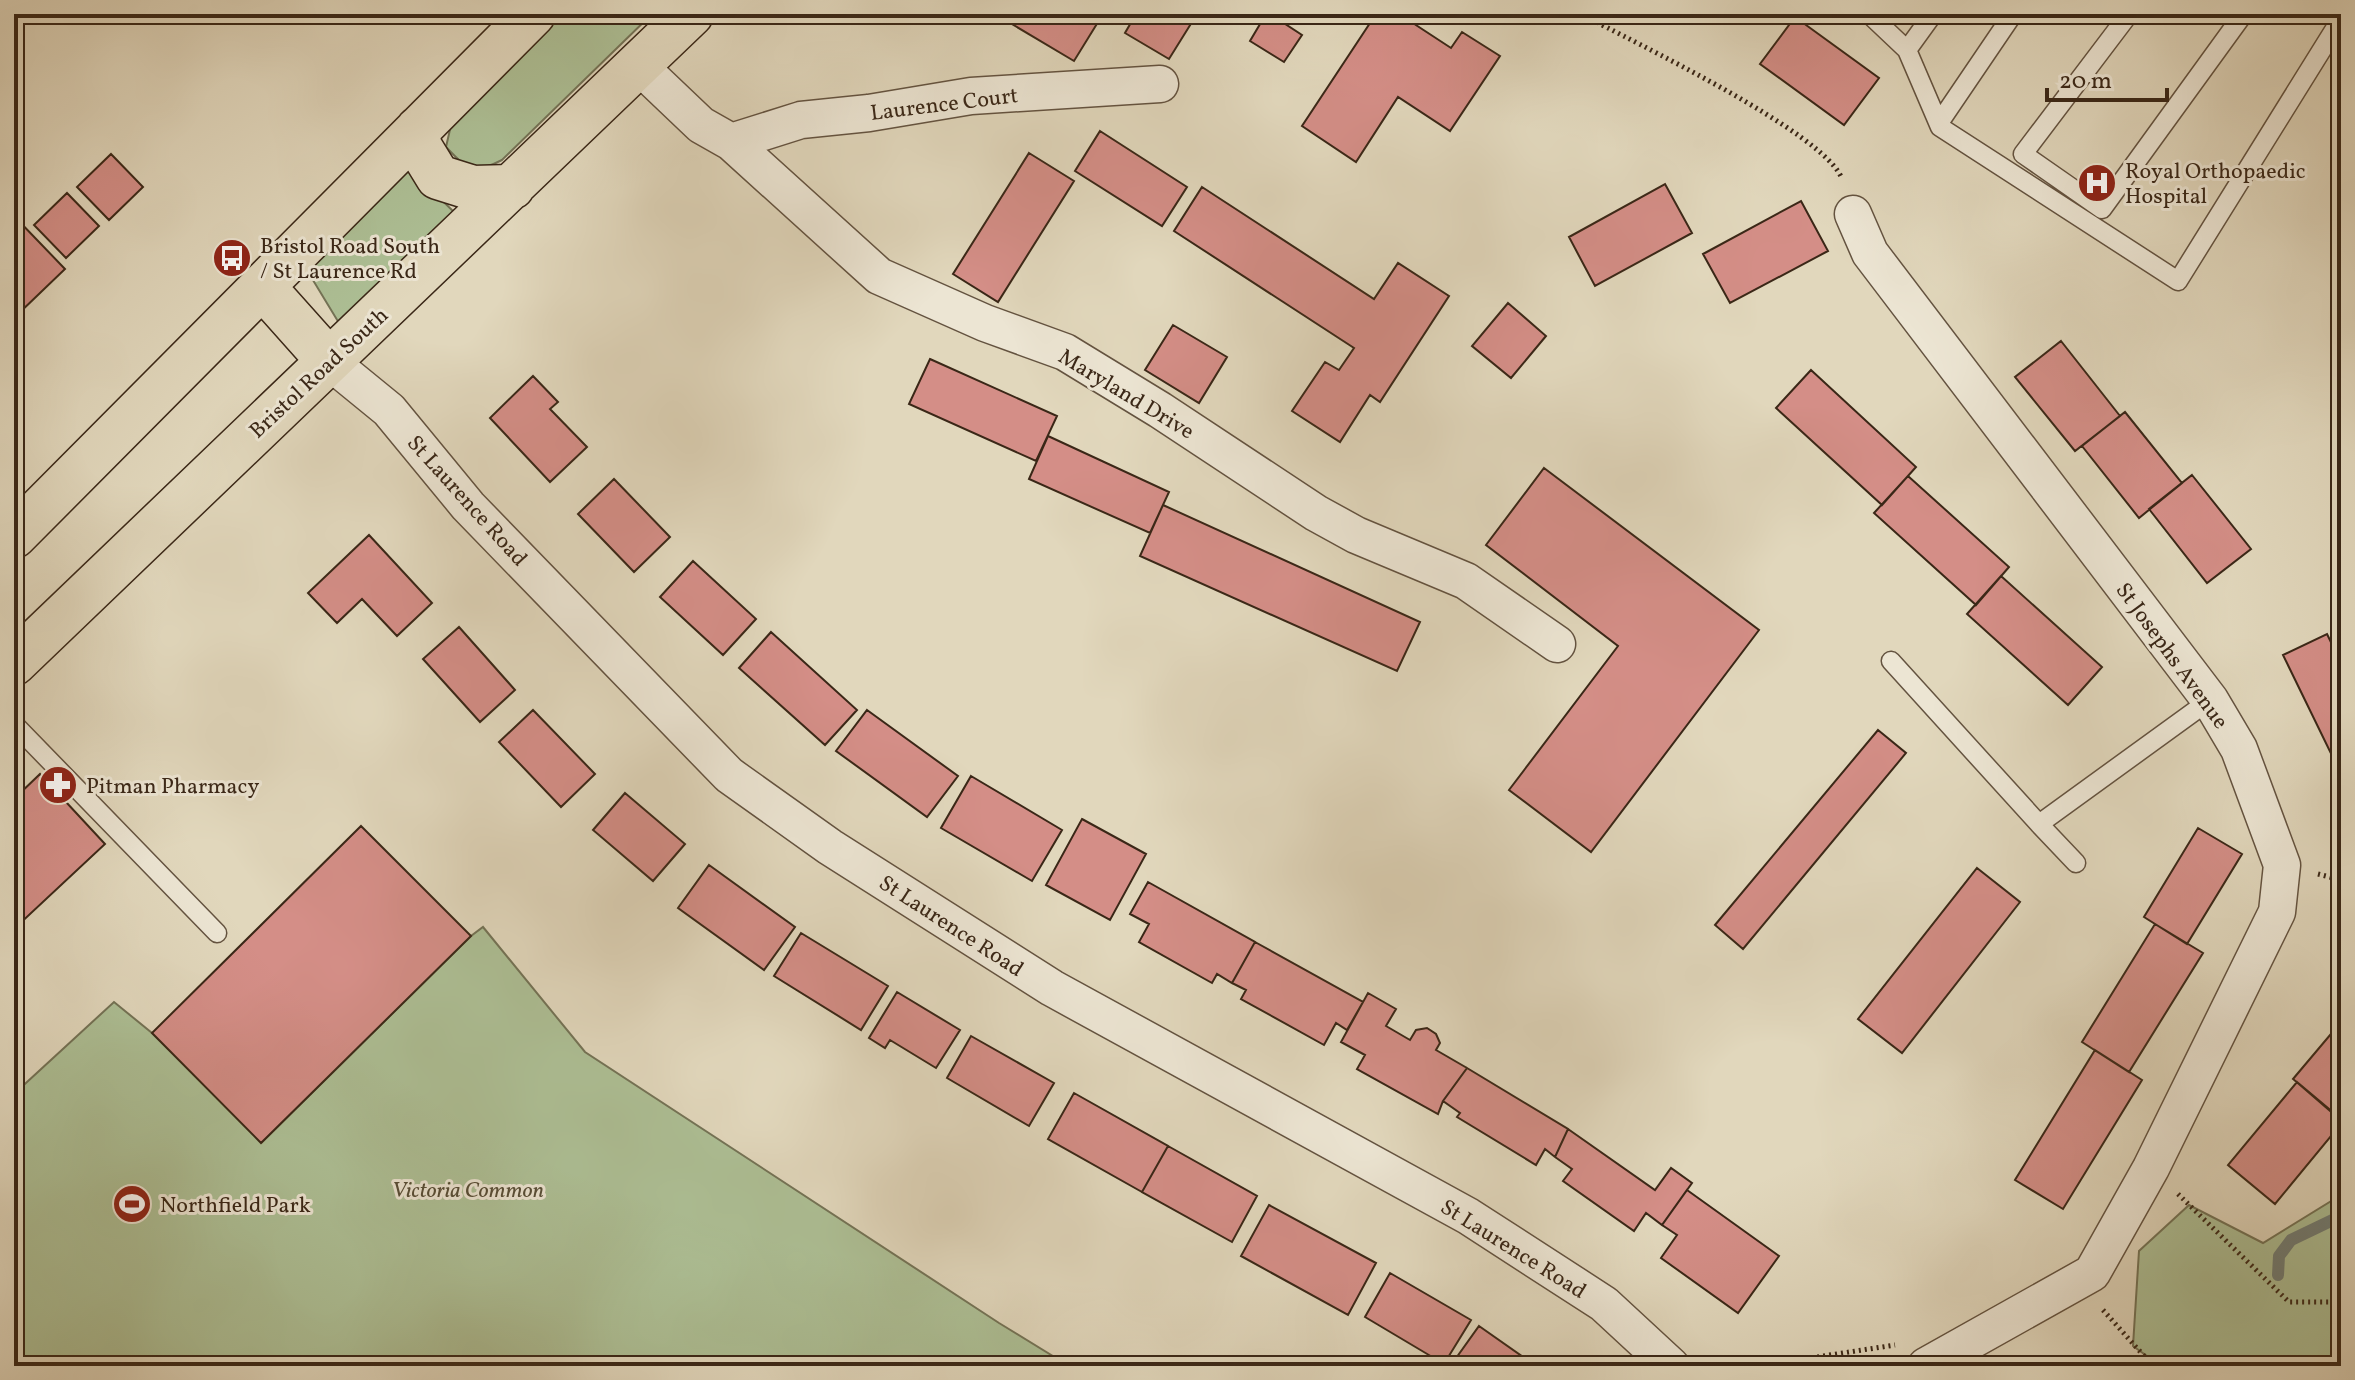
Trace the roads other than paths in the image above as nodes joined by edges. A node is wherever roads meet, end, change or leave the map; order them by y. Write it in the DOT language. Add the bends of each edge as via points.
graph roads {
  1 [pos="533,14"];
  2 [pos="691,14"];
  3 [pos="1869,14"];
  4 [pos="2013,14"];
  5 [pos="2129,14"];
  6 [pos="2240,14"];
  7 [pos="2341,19"];
  8 [pos="1932,24"];
  9 [pos="1907,50"];
  10 [pos="638,65"];
  11 [pos="1160,84"];
  12 [pos="1939,123"];
  13 [pos="418,129"];
  14 [pos="731,142"];
  15 [pos="2023,154"];
  16 [pos="2010,172"];
  17 [pos="512,187"];
  18 [pos="1853,214"];
  19 [pos="262,286"];
  20 [pos="329,361"];
  21 [pos="14,536"];
  22 [pos="1557,644"];
  23 [pos="1891,661"];
  24 [pos="14,663"];
  25 [pos="2210,700"];
  26 [pos="14,724"];
  27 [pos="2039,824"];
  28 [pos="2076,863"];
  29 [pos="217,933"];
  30 [pos="1916,1354"];
  31 [pos="1671,1366"];
  1 -- 13 [label="highway"];
  2 -- 10 [label="highway, Bristol Road South"];
  3 -- 9 [label="lane"];
  4 -- 12 [label="lane"];
  5 -- 15 [label="lane"];
  6 -- 15 [label="lane" via="2102,209"];
  7 -- 16 [label="lane" via="2178,281"];
  8 -- 9 [label="lane"];
  9 -- 12 [label="lane"];
  10 -- 14 [label="street, Maryland Drive" via="701,125"];
  10 -- 17 [label="highway, Bristol Road South"];
  11 -- 14 [label="street, Laurence Court" via="971,96 801,120"];
  12 -- 16 [label="lane"];
  13 -- 17 [label="highway" via="419,146 438,177 473,188"];
  13 -- 19 [label="highway"];
  14 -- 22 [label="street, Maryland Drive" via="879,276 1065,352 1316,513 1466,581"];
  15 -- 16 [label="lane"];
  17 -- 20 [label="highway, Bristol Road South"];
  18 -- 25 [label="street, St Josephs Avenue" via="1870,253"];
  19 -- 20 [label="highway"];
  19 -- 21 [label="highway"];
  20 -- 24 [label="highway, Bristol Road South"];
  20 -- 31 [label="street, St Laurence Road" via="389,410 468,506 729,775 830,847 1052,988 1468,1216 1604,1304"];
  23 -- 27 [label="lane"];
  25 -- 27 [label="lane"];
  25 -- 30 [label="street, St Josephs Avenue" via="2239,749 2282,865 2277,912 2151,1168 2092,1273"];
  26 -- 29 [label="lane"];
  27 -- 28 [label="lane"];
}
